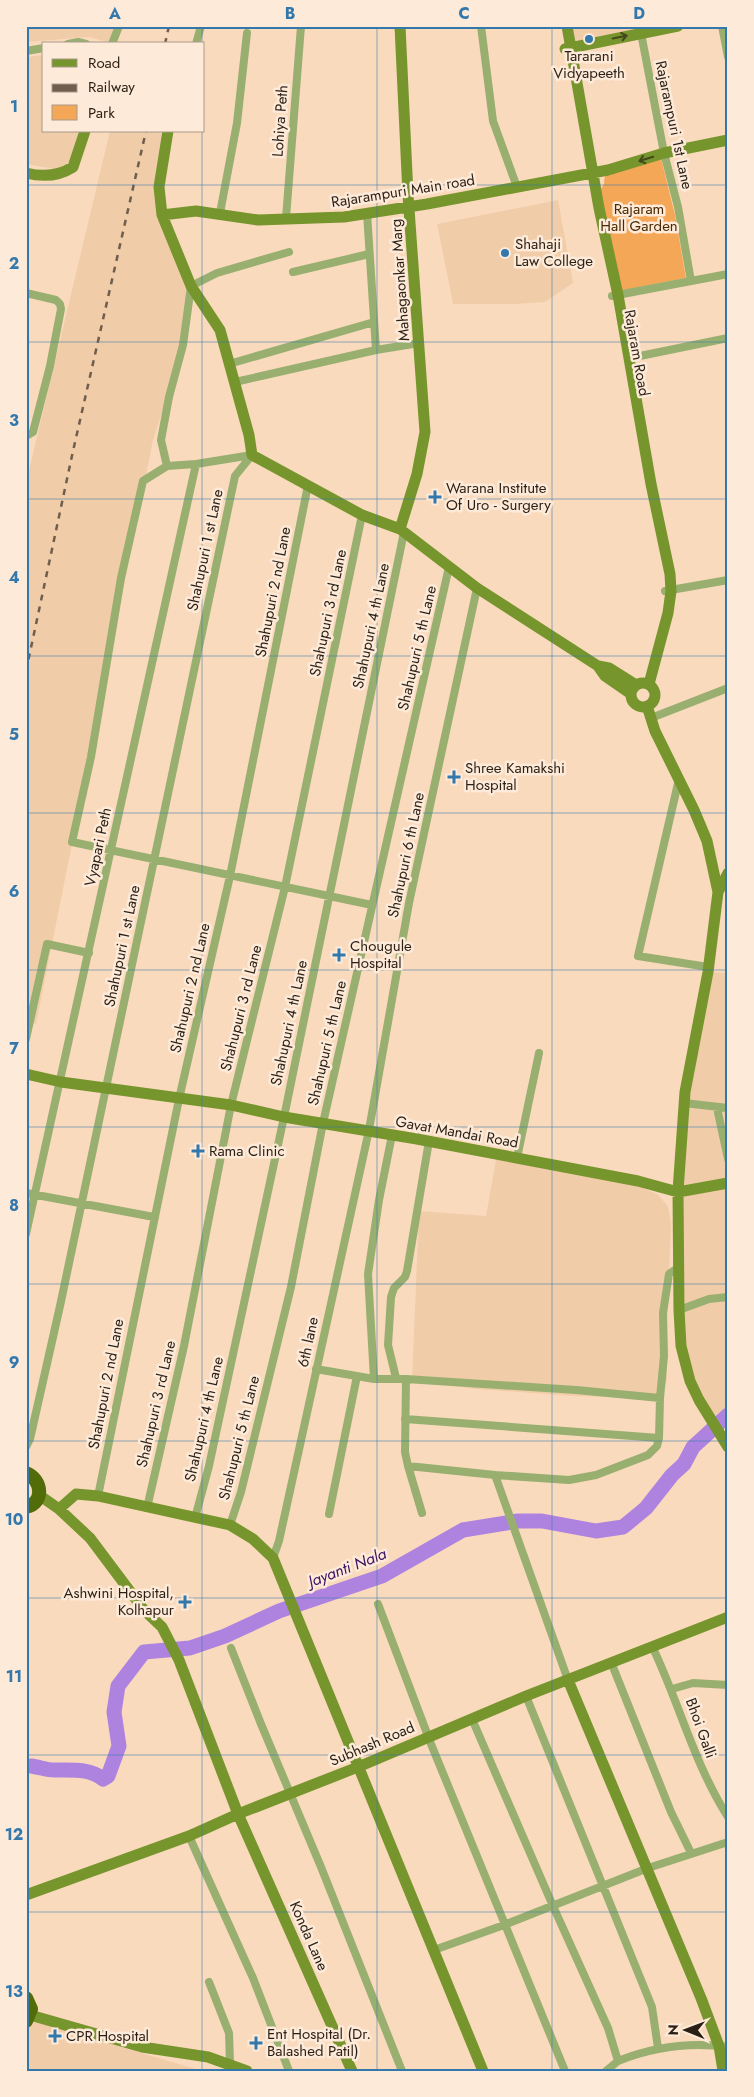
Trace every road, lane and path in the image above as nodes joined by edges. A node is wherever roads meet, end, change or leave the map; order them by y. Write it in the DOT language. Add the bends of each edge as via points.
graph roads {
  1 [pos="119,26"];
  2 [pos="202,26"];
  3 [pos="301,26"];
  4 [pos="400,26"];
  5 [pos="481,26"];
  6 [pos="561,26"];
  7 [pos="567,26"];
  8 [pos="678,26"];
  9 [pos="722,26"];
  10 [pos="247,33"];
  11 [pos="641,33"];
  12 [pos="113,42"];
  13 [pos="197,42"];
  14 [pos="42,48"];
  15 [pos="569,48"];
  16 [pos="26,51"];
  17 [pos="728,57"];
  18 [pos="84,132"];
  19 [pos="168,132"];
  20 [pos="728,140"];
  21 [pos="664,153"];
  22 [pos="26,173"];
  23 [pos="590,174"];
  24 [pos="518,187"];
  25 [pos="410,206"];
  26 [pos="220,213"];
  27 [pos="367,213"];
  28 [pos="162,215"];
  29 [pos="286,218"];
  30 [pos="289,252"];
  31 [pos="370,254"];
  32 [pos="293,272"];
  33 [pos="728,274"];
  34 [pos="691,281"];
  35 [pos="190,286"];
  36 [pos="26,293"];
  37 [pos="615,296"];
  38 [pos="374,322"];
  39 [pos="728,338"];
  40 [pos="419,343"];
  41 [pos="376,350"];
  42 [pos="630,358"];
  43 [pos="230,364"];
  44 [pos="235,382"];
  45 [pos="26,436"];
  46 [pos="252,455"];
  47 [pos="196,464"];
  48 [pos="168,466"];
  49 [pos="308,485"];
  50 [pos="362,515"];
  51 [pos="402,530"];
  52 [pos="449,567"];
  53 [pos="728,580"];
  54 [pos="477,588"];
  55 [pos="668,591"];
  56 [pos="639,686"];
  57 [pos="728,688"];
  58 [pos="647,706"];
  59 [pos="652,718"];
  60 [pos="679,779"];
  61 [pos="111,852"];
  62 [pos="154,861"];
  63 [pos="728,873"];
  64 [pos="230,876"];
  65 [pos="285,887"];
  66 [pos="718,892"];
  67 [pos="330,896"];
  68 [pos="372,905"];
  69 [pos="89,953"];
  70 [pos="708,967"];
  71 [pos="26,1039"];
  72 [pos="540,1053"];
  73 [pos="26,1074"];
  74 [pos="61,1082"];
  75 [pos="106,1088"];
  76 [pos="178,1099"];
  77 [pos="684,1103"];
  78 [pos="231,1106"];
  79 [pos="717,1108"];
  80 [pos="728,1108"];
  81 [pos="284,1117"];
  82 [pos="323,1123"];
  83 [pos="369,1130"];
  84 [pos="392,1135"];
  85 [pos="429,1141"];
  86 [pos="517,1158"];
  87 [pos="728,1159"];
  88 [pos="728,1183"];
  89 [pos="678,1192"];
  90 [pos="26,1193"];
  91 [pos="36,1195"];
  92 [pos="81,1203"];
  93 [pos="154,1217"];
  94 [pos="26,1234"];
  95 [pos="679,1267"];
  96 [pos="728,1297"];
  97 [pos="679,1310"];
  98 [pos="316,1369"];
  99 [pos="357,1376"];
  100 [pos="374,1379"];
  101 [pos="391,1379"];
  102 [pos="406,1379"];
  103 [pos="660,1398"];
  104 [pos="405,1419"];
  105 [pos="659,1438"];
  106 [pos="26,1447"];
  107 [pos="728,1447"];
  108 [pos="408,1466"];
  109 [pos="29,1474"];
  110 [pos="495,1475"];
  111 [pos="39,1496"];
  112 [pos="98,1496"];
  113 [pos="26,1507"];
  114 [pos="147,1508"];
  115 [pos="59,1509"];
  116 [pos="422,1512"];
  117 [pos="329,1514"];
  118 [pos="195,1518"];
  119 [pos="230,1525"];
  120 [pos="273,1558"];
  121 [pos="378,1604"];
  122 [pos="727,1620"];
  123 [pos="652,1646"];
  124 [pos="231,1648"];
  125 [pos="611,1662"];
  126 [pos="568,1680"];
  127 [pos="728,1685"];
  128 [pos="672,1689"];
  129 [pos="526,1696"];
  130 [pos="472,1719"];
  131 [pos="428,1737"];
  132 [pos="358,1768"];
  133 [pos="290,1793"];
  134 [pos="238,1814"];
  135 [pos="728,1817"];
  136 [pos="189,1836"];
  137 [pos="728,1842"];
  138 [pos="691,1853"];
  139 [pos="648,1868"];
  140 [pos="602,1887"];
  141 [pos="26,1895"];
  142 [pos="552,1906"];
  143 [pos="504,1925"];
  144 [pos="434,1950"];
  145 [pos="209,1982"];
  146 [pos="26,1998"];
  147 [pos="28,2018"];
  148 [pos="723,2046"];
  149 [pos="658,2048"];
  150 [pos="618,2061"];
  151 [pos="230,2064"];
  152 [pos="247,2071"];
  153 [pos="289,2071"];
  154 [pos="352,2071"];
  155 [pos="402,2071"];
  156 [pos="483,2071"];
  157 [pos="565,2071"];
  158 [pos="606,2071"];
  159 [pos="723,2071"];
  1 -- 12 [label="street"];
  2 -- 13 [label="street"];
  3 -- 29 [label="street, Lohiya Peth"];
  4 -- 25 [label="street, Mahagaonkar Marg"];
  5 -- 24 [label="street" via="493,121"];
  6 -- 15 [label="street"];
  7 -- 15 [label="street"];
  8 -- 11 [label="street"];
  9 -- 17 [label="street"];
  10 -- 26 [label="street" via="237,123"];
  15 -- 11 [label="street, one-way"];
  11 -- 21 [label="street, Rajarampuri 1st Lane"];
  14 -- 16 [label="street"];
  15 -- 23 [label="street"];
  18 -- 22 [label="street" via="73,167 62,174"];
  19 -- 28 [label="street" via="159,187"];
  20 -- 21 [label="street, Rajarampuri Main road"];
  21 -- 23 [label="street, Rajarampuri Main road, one-way"];
  21 -- 34 [label="street, Rajarampuri 1st Lane" via="678,207"];
  23 -- 24 [label="street, Rajarampuri Main road"];
  23 -- 37 [label="street"];
  24 -- 25 [label="street, Rajarampuri Main road"];
  25 -- 27 [label="street, Rajarampuri Main road"];
  25 -- 40 [label="street, Mahagaonkar Marg"];
  26 -- 28 [label="street, Rajarampuri Main road" via="196,211"];
  26 -- 29 [label="street, Rajarampuri Main road" via="258,220"];
  27 -- 29 [label="street, Rajarampuri Main road" via="340,218"];
  27 -- 31 [label="street"];
  28 -- 35 [label="street"];
  30 -- 35 [label="street" via="217,273"];
  31 -- 32 [label="street"];
  31 -- 38 [label="street"];
  33 -- 34 [label="street"];
  34 -- 37 [label="street"];
  35 -- 43 [label="street" via="220,330"];
  35 -- 48 [label="street" via="183,345 161,440"];
  36 -- 45 [label="street" via="56,300 61,309 33,432"];
  37 -- 42 [label="street"];
  37 -- 55 [label="street, Rajaram Road" via="642,476"];
  38 -- 41 [label="street"];
  38 -- 43 [label="street"];
  39 -- 42 [label="street"];
  40 -- 41 [label="street"];
  40 -- 51 [label="street, Mahagaonkar Marg" via="425,432"];
  41 -- 44 [label="street"];
  42 -- 55 [label="street" via="670,574"];
  43 -- 44 [label="street"];
  44 -- 46 [label="street"];
  46 -- 47 [label="street"];
  46 -- 49 [label="street"];
  46 -- 62 [label="street, Shahupuri 1 st Lane" via="235,476"];
  47 -- 48 [label="street"];
  47 -- 61 [label="street, Vyapari Peth"];
  48 -- 61 [label="street" via="143,481 121,578 91,757 72,842"];
  49 -- 50 [label="street"];
  49 -- 64 [label="street, Shahupuri 2 nd Lane"];
  50 -- 51 [label="street"];
  50 -- 65 [label="street, Shahupuri 3 rd Lane"];
  51 -- 52 [label="street"];
  51 -- 67 [label="street, Shahupuri 4 th Lane"];
  52 -- 54 [label="street"];
  52 -- 68 [label="street, Shahupuri 5 th Lane"];
  53 -- 55 [label="street"];
  54 -- 56 [label="street" via="598,666 605,676"];
  54 -- 83 [label="street, Shahupuri 6 th Lane" via="409,903"];
  55 -- 56 [label="street, Rajaram Road"];
  56 -- 58 [label="street" via="636,705"];
  56 -- 58 [label="street, Rajaram Road" via="654,694 653,701"];
  57 -- 59 [label="street"];
  58 -- 59 [label="street"];
  59 -- 60 [label="street" via="655,731"];
  60 -- 66 [label="street" via="707,841"];
  60 -- 70 [label="street" via="638,956"];
  61 -- 62 [label="street"];
  61 -- 69 [label="street, Vyapari Peth"];
  62 -- 64 [label="street"];
  62 -- 75 [label="street, Shahupuri 1 st Lane"];
  63 -- 66 [label="street"];
  64 -- 65 [label="street"];
  64 -- 76 [label="street, Shahupuri 2 nd Lane"];
  65 -- 67 [label="street"];
  65 -- 78 [label="street, Shahupuri 3 rd Lane"];
  66 -- 70 [label="street"];
  67 -- 68 [label="street"];
  67 -- 81 [label="street, Shahupuri 4 th Lane"];
  68 -- 82 [label="street, Shahupuri 5 th Lane"];
  69 -- 71 [label="street" via="47,944"];
  69 -- 74 [label="street, Vyapari Peth"];
  70 -- 77 [label="street"];
  72 -- 86 [label="street"];
  73 -- 74 [label="street"];
  74 -- 75 [label="street"];
  74 -- 91 [label="street, Vyapari Peth"];
  75 -- 76 [label="street"];
  75 -- 92 [label="street, Shahupuri 1 st Lane"];
  76 -- 78 [label="street, Gavat Mandai Road"];
  76 -- 93 [label="street, Shahupuri 2 nd Lane"];
  77 -- 79 [label="street"];
  77 -- 89 [label="street"];
  78 -- 81 [label="street, Gavat Mandai Road"];
  78 -- 114 [label="street, Shahupuri 3 rd Lane" via="184,1346"];
  79 -- 80 [label="street"];
  79 -- 87 [label="street"];
  81 -- 82 [label="street, Gavat Mandai Road"];
  81 -- 118 [label="street, Shahupuri 4 th Lane"];
  82 -- 83 [label="street, Gavat Mandai Road"];
  82 -- 119 [label="street, Shahupuri 5 th Lane" via="291,1287"];
  83 -- 84 [label="street, Gavat Mandai Road"];
  83 -- 98 [label="street, 6th lane"];
  84 -- 85 [label="street, Gavat Mandai Road"];
  84 -- 100 [label="street" via="368,1274"];
  85 -- 86 [label="street, Gavat Mandai Road"];
  85 -- 101 [label="street" via="407,1271 391,1297 388,1339"];
  86 -- 89 [label="street, Gavat Mandai Road"];
  88 -- 89 [label="street"];
  89 -- 95 [label="street"];
  90 -- 91 [label="street"];
  91 -- 92 [label="street"];
  91 -- 94 [label="street, Vyapari Peth"];
  92 -- 93 [label="street"];
  92 -- 106 [label="street, Shahupuri 1 st Lane"];
  93 -- 112 [label="street, Shahupuri 2 nd Lane"];
  95 -- 97 [label="street"];
  95 -- 103 [label="street" via="669,1274 663,1313 664,1356"];
  96 -- 97 [label="street" via="709,1299"];
  97 -- 107 [label="street" via="681,1346 690,1381"];
  98 -- 99 [label="street"];
  98 -- 120 [label="street, 6th lane"];
  99 -- 100 [label="street"];
  99 -- 117 [label="street"];
  100 -- 101 [label="street"];
  101 -- 102 [label="street"];
  102 -- 103 [label="street"];
  102 -- 104 [label="street"];
  103 -- 105 [label="street"];
  104 -- 105 [label="street"];
  104 -- 108 [label="street"];
  105 -- 110 [label="street" via="657,1446 648,1455 596,1475 569,1480"];
  108 -- 110 [label="street"];
  108 -- 116 [label="street"];
  109 -- 111 [label="highway" via="37,1482"];
  110 -- 126 [label="street"];
  111 -- 113 [label="highway"];
  111 -- 115 [label="street, Konda Lane"];
  112 -- 114 [label="street"];
  112 -- 115 [label="street" via="76,1494"];
  114 -- 118 [label="street"];
  115 -- 134 [label="street, Konda Lane" via="97,1547 144,1610 162,1627 179,1660"];
  118 -- 119 [label="street"];
  119 -- 120 [label="street"];
  120 -- 132 [label="street"];
  121 -- 131 [label="street"];
  122 -- 123 [label="street, Subhash Road"];
  123 -- 125 [label="street, Subhash Road"];
  123 -- 128 [label="street, Bhoi Galli"];
  124 -- 133 [label="street"];
  125 -- 126 [label="street, Subhash Road"];
  125 -- 138 [label="street" via="671,1812"];
  126 -- 129 [label="street, Subhash Road"];
  126 -- 139 [label="street"];
  127 -- 128 [label="street" via="693,1683"];
  128 -- 135 [label="street, Bhoi Galli" via="694,1752"];
  129 -- 130 [label="street, Subhash Road"];
  129 -- 140 [label="street"];
  130 -- 131 [label="street, Subhash Road"];
  130 -- 142 [label="street"];
  131 -- 132 [label="street, Subhash Road"];
  131 -- 143 [label="street"];
  132 -- 133 [label="street, Subhash Road"];
  132 -- 144 [label="street"];
  133 -- 134 [label="street, Subhash Road"];
  133 -- 155 [label="street"];
  134 -- 136 [label="street, Subhash Road"];
  134 -- 154 [label="street, Konda Lane"];
  136 -- 141 [label="street, Subhash Road"];
  136 -- 153 [label="street" via="253,1978"];
  137 -- 138 [label="street"];
  138 -- 139 [label="street"];
  139 -- 140 [label="street"];
  139 -- 148 [label="street"];
  140 -- 142 [label="street"];
  140 -- 149 [label="street" via="652,2007"];
  142 -- 143 [label="street"];
  142 -- 150 [label="street" via="608,2028"];
  143 -- 144 [label="street"];
  143 -- 157 [label="street"];
  144 -- 156 [label="street"];
  145 -- 151 [label="street" via="229,2033"];
  146 -- 147 [label="highway" via="30,2004"];
  147 -- 151 [label="street" via="142,2047"];
  148 -- 149 [label="street"];
  148 -- 159 [label="street"];
  149 -- 150 [label="street"];
  150 -- 158 [label="street"];
  151 -- 152 [label="street"];
}
